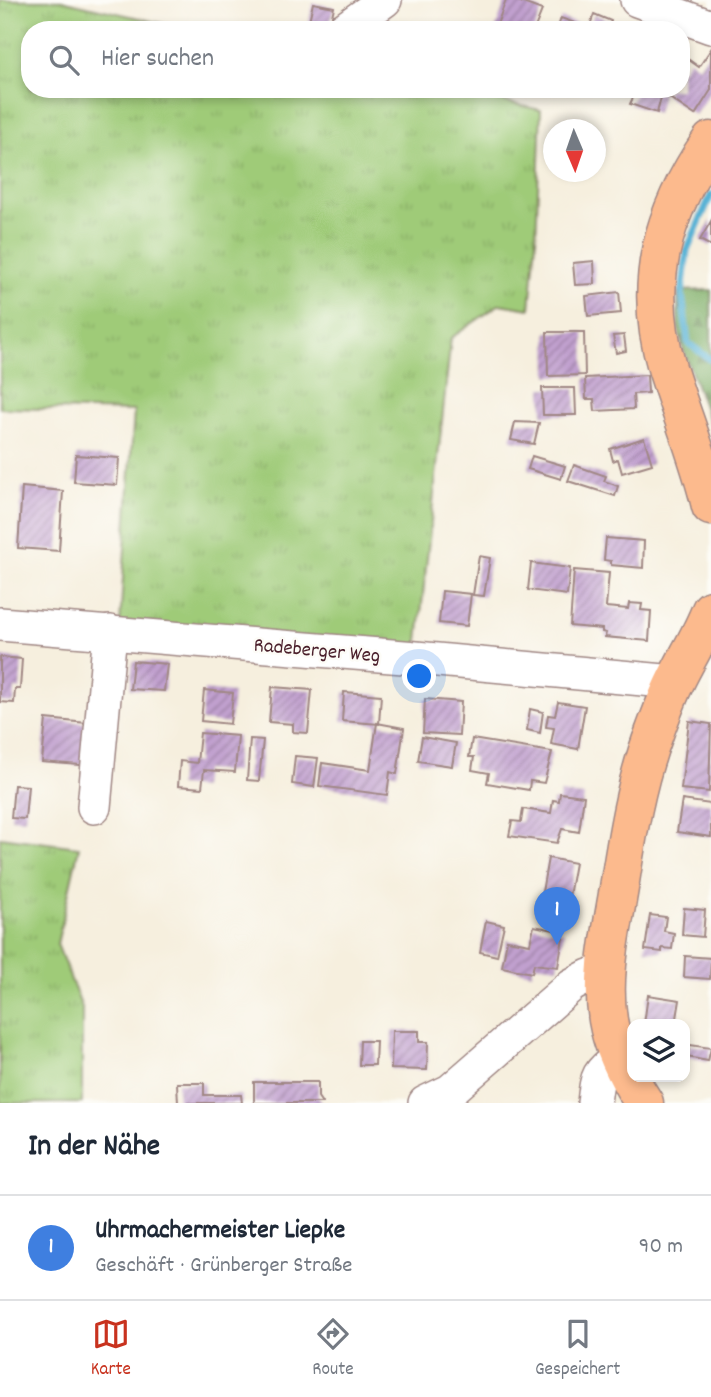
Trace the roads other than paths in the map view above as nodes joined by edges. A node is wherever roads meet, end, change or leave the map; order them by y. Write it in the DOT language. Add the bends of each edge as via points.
graph roads {
  1 [pos="385,0"];
  2 [pos="637,0"];
  3 [pos="356,21"];
  4 [pos="711,27"];
  5 [pos="711,141"];
  6 [pos="711,506"];
  7 [pos="711,610"];
  8 [pos="0,624"];
  9 [pos="110,632"];
  10 [pos="675,682"];
  11 [pos="94,807"];
  12 [pos="606,970"];
  13 [pos="619,1058"];
  14 [pos="425,1103"];
  15 [pos="594,1103"];
  16 [pos="644,1103"];
  1 -- 3 [label="street"];
  2 -- 4 [label="street"];
  5 -- 6 [label="main road" via="692,169 662,242 655,307 667,368"];
  7 -- 10 [label="main road"];
  8 -- 9 [label="street, Radeberger Weg"];
  9 -- 10 [label="street, Radeberger Weg"];
  9 -- 11 [label="street"];
  10 -- 12 [label="main road" via="653,735 630,822"];
  12 -- 13 [label="main road" via="608,1022"];
  12 -- 14 [label="street" via="572,985 450,1091"];
  13 -- 15 [label="street" via="597,1076"];
  13 -- 16 [label="main road"];
}
